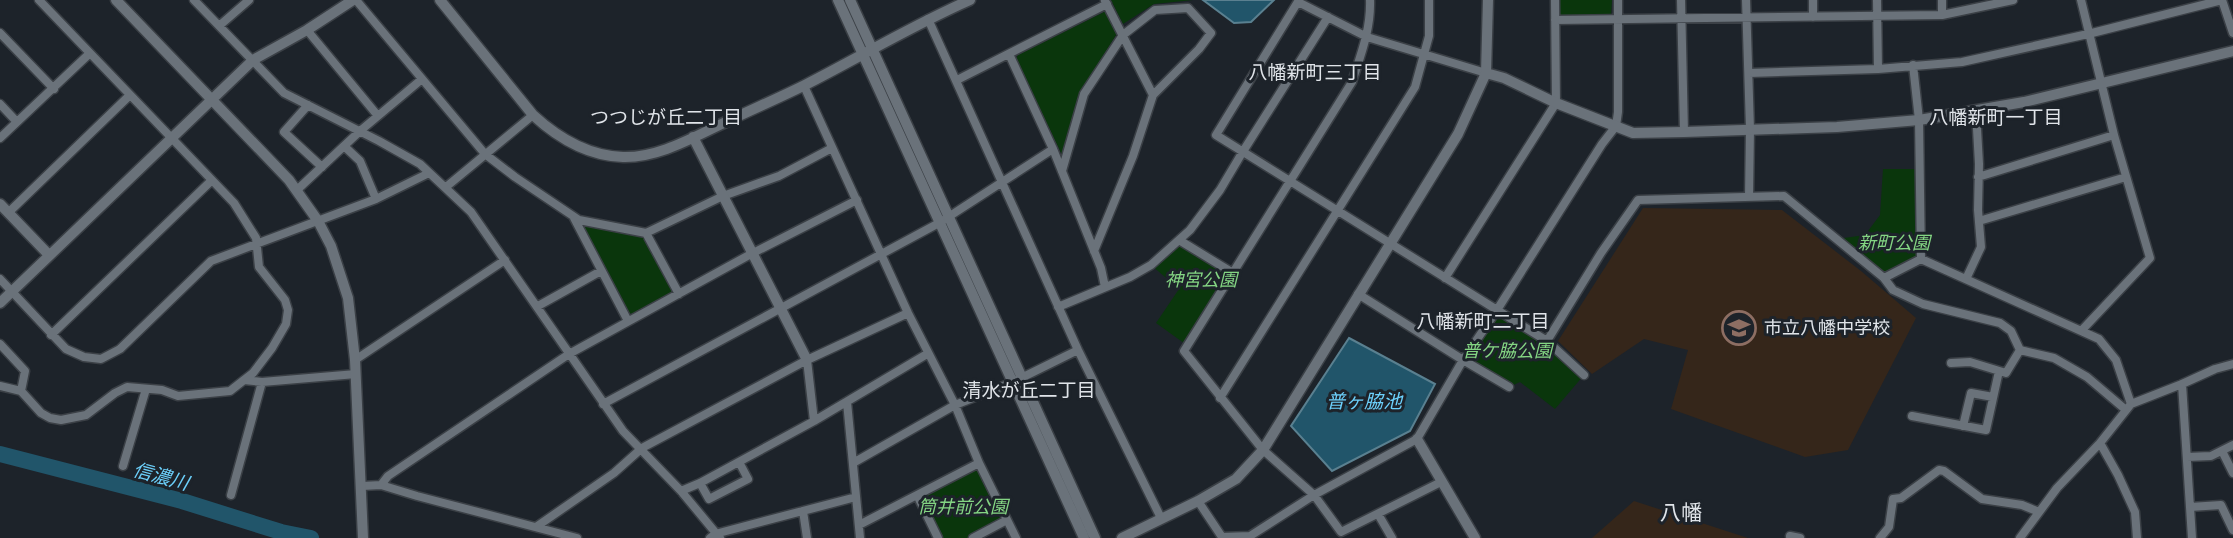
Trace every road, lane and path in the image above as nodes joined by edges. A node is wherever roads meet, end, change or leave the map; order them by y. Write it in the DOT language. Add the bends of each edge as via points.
graph roads {
  1 [pos="39,0"];
  2 [pos="116,0"];
  3 [pos="194,0"];
  4 [pos="249,0"];
  5 [pos="355,0"];
  6 [pos="440,0"];
  7 [pos="838,0"];
  8 [pos="850,0"];
  9 [pos="970,0"];
  10 [pos="1370,0"];
  11 [pos="1429,0"];
  12 [pos="1488,0"];
  13 [pos="1555,0"];
  14 [pos="1618,0"];
  15 [pos="1681,0"];
  16 [pos="1746,0"];
  17 [pos="1813,0"];
  18 [pos="1877,0"];
  19 [pos="1942,0"];
  20 [pos="2013,0"];
  21 [pos="2081,0"];
  22 [pos="2222,0"];
  23 [pos="1299,1"];
  24 [pos="1106,2"];
  25 [pos="1877,15"];
  26 [pos="1942,15"];
  27 [pos="1328,16"];
  28 [pos="1813,17"];
  29 [pos="1747,18"];
  30 [pos="928,19"];
  31 [pos="1681,19"];
  32 [pos="1555,20"];
  33 [pos="1618,21"];
  34 [pos="219,26"];
  35 [pos="307,30"];
  36 [pos="0,33"];
  37 [pos="2233,33"];
  38 [pos="2088,34"];
  39 [pos="1123,35"];
  40 [pos="1367,37"];
  41 [pos="2233,51"];
  42 [pos="868,52"];
  43 [pos="89,54"];
  44 [pos="1009,54"];
  45 [pos="1423,54"];
  46 [pos="253,60"];
  47 [pos="1913,65"];
  48 [pos="1878,69"];
  49 [pos="1486,73"];
  50 [pos="1749,73"];
  51 [pos="422,79"];
  52 [pos="957,80"];
  53 [pos="2102,83"];
  54 [pos="804,86"];
  55 [pos="54,89"];
  56 [pos="1153,95"];
  57 [pos="130,96"];
  58 [pos="212,98"];
  59 [pos="1556,103"];
  60 [pos="0,104"];
  61 [pos="308,105"];
  62 [pos="1976,111"];
  63 [pos="533,115"];
  64 [pos="378,116"];
  65 [pos="1919,120"];
  66 [pos="17,122"];
  67 [pos="1616,126"];
  68 [pos="1750,129"];
  69 [pos="360,131"];
  70 [pos="1684,132"];
  71 [pos="2114,135"];
  72 [pos="693,137"];
  73 [pos="0,138"];
  74 [pos="172,138"];
  75 [pos="344,146"];
  76 [pos="832,148"];
  77 [pos="1053,149"];
  78 [pos="1242,153"];
  79 [pos="485,155"];
  80 [pos="322,167"];
  81 [pos="1062,171"];
  82 [pos="429,173"];
  83 [pos="1978,177"];
  84 [pos="2126,177"];
  85 [pos="1291,180"];
  86 [pos="211,181"];
  87 [pos="1003,181"];
  88 [pos="446,187"];
  89 [pos="297,190"];
  90 [pos="723,196"];
  91 [pos="1749,197"];
  92 [pos="376,199"];
  93 [pos="857,200"];
  94 [pos="0,204"];
  95 [pos="1338,211"];
  96 [pos="8,213"];
  97 [pos="948,217"];
  98 [pos="574,218"];
  99 [pos="318,221"];
  100 [pos="1979,221"];
  101 [pos="939,223"];
  102 [pos="646,233"];
  103 [pos="1179,240"];
  104 [pos="1390,243"];
  105 [pos="256,244"];
  106 [pos="1094,251"];
  107 [pos="881,253"];
  108 [pos="751,254"];
  109 [pos="49,255"];
  110 [pos="1922,259"];
  111 [pos="505,260"];
  112 [pos="601,271"];
  113 [pos="1233,273"];
  114 [pos="1445,278"];
  115 [pos="1884,278"];
  116 [pos="0,279"];
  117 [pos="1966,279"];
  118 [pos="1105,288"];
  119 [pos="12,291"];
  120 [pos="679,294"];
  121 [pos="1358,294"];
  122 [pos="0,303"];
  123 [pos="538,306"];
  124 [pos="1058,307"];
  125 [pos="779,309"];
  126 [pos="1497,310"];
  127 [pos="908,313"];
  128 [pos="628,321"];
  129 [pos="2082,330"];
  130 [pos="51,335"];
  131 [pos="1547,341"];
  132 [pos="0,344"];
  133 [pos="1078,350"];
  134 [pos="2020,350"];
  135 [pos="569,354"];
  136 [pos="927,354"];
  137 [pos="355,360"];
  138 [pos="807,360"];
  139 [pos="1463,360"];
  140 [pos="1951,363"];
  141 [pos="2233,364"];
  142 [pos="1999,371"];
  143 [pos="356,374"];
  144 [pos="1584,375"];
  145 [pos="1017,379"];
  146 [pos="244,380"];
  147 [pos="262,383"];
  148 [pos="2182,384"];
  149 [pos="0,386"];
  150 [pos="1509,387"];
  151 [pos="146,389"];
  152 [pos="21,391"];
  153 [pos="1993,397"];
  154 [pos="1220,398"];
  155 [pos="847,402"];
  156 [pos="603,404"];
  157 [pos="955,405"];
  158 [pos="2129,407"];
  159 [pos="1912,416"];
  160 [pos="814,422"];
  161 [pos="1963,426"];
  162 [pos="1417,439"];
  163 [pos="2100,443"];
  164 [pos="2233,446"];
  165 [pos="642,448"];
  166 [pos="1263,450"];
  167 [pos="2222,451"];
  168 [pos="2187,457"];
  169 [pos="739,462"];
  170 [pos="853,463"];
  171 [pos="979,463"];
  172 [pos="123,466"];
  173 [pos="2233,473"];
  174 [pos="1441,482"];
  175 [pos="700,483"];
  176 [pos="381,485"];
  177 [pos="362,486"];
  178 [pos="681,491"];
  179 [pos="231,495"];
  180 [pos="916,495"];
  181 [pos="1314,495"];
  182 [pos="856,497"];
  183 [pos="1198,501"];
  184 [pos="2190,507"];
  185 [pos="803,511"];
  186 [pos="2039,512"];
  187 [pos="1378,514"];
  188 [pos="1161,518"];
  189 [pos="1007,520"];
  190 [pos="859,525"];
  191 [pos="536,527"];
  192 [pos="2233,530"];
  193 [pos="1343,534"];
  194 [pos="1133,535"];
  195 [pos="715,536"];
  196 [pos="1790,536"];
  197 [pos="363,538"];
  198 [pos="577,538"];
  199 [pos="807,538"];
  200 [pos="860,538"];
  201 [pos="938,538"];
  202 [pos="973,538"];
  203 [pos="1016,538"];
  204 [pos="1084,538"];
  205 [pos="1094,538"];
  206 [pos="1122,538"];
  207 [pos="1392,538"];
  208 [pos="1475,538"];
  209 [pos="1800,538"];
  210 [pos="1880,538"];
  211 [pos="2020,538"];
  212 [pos="2137,538"];
  213 [pos="2192,538"];
  1 -- 43 [label="street"];
  2 -- 58 [label="street"];
  3 -- 34 [label="street"];
  4 -- 34 [label="street"];
  5 -- 35 [label="street"];
  5 -- 51 [label="street"];
  6 -- 63 [label="street"];
  7 -- 42 [label="street"];
  8 -- 42 [label="street"];
  9 -- 30 [label="street"];
  10 -- 40 [label="street"];
  11 -- 45 [label="street" via="1429,36"];
  12 -- 49 [label="street"];
  13 -- 32 [label="street"];
  14 -- 33 [label="street"];
  15 -- 31 [label="street"];
  16 -- 29 [label="street"];
  17 -- 28 [label="street"];
  18 -- 25 [label="street"];
  19 -- 26 [label="street"];
  20 -- 26 [label="street"];
  21 -- 38 [label="street"];
  22 -- 37 [label="street"];
  22 -- 38 [label="street"];
  23 -- 27 [label="street"];
  23 -- 78 [label="street" via="1216,135"];
  24 -- 39 [label="street"];
  24 -- 44 [label="street"];
  25 -- 26 [label="street"];
  25 -- 28 [label="street"];
  25 -- 48 [label="street"];
  27 -- 40 [label="street"];
  27 -- 78 [label="street"];
  28 -- 29 [label="street"];
  29 -- 31 [label="street"];
  29 -- 50 [label="street"];
  30 -- 42 [label="street"];
  30 -- 52 [label="street"];
  31 -- 33 [label="street"];
  31 -- 70 [label="street"];
  32 -- 33 [label="street"];
  32 -- 59 [label="street"];
  33 -- 67 [label="street"];
  34 -- 46 [label="street"];
  35 -- 46 [label="street"];
  35 -- 64 [label="street"];
  36 -- 55 [label="street"];
  38 -- 47 [label="street" via="1962,62"];
  38 -- 53 [label="street"];
  39 -- 56 [label="street"];
  39 -- 56 [label="street" via="1155,10 1188,8 1211,33"];
  39 -- 81 [label="street" via="1084,94"];
  40 -- 45 [label="street"];
  40 -- 85 [label="street" via="1352,82"];
  41 -- 53 [label="street"];
  42 -- 54 [label="street"];
  42 -- 97 [label="street"];
  42 -- 101 [label="street"];
  43 -- 55 [label="street"];
  43 -- 57 [label="street"];
  44 -- 52 [label="street"];
  44 -- 77 [label="street"];
  45 -- 49 [label="street"];
  45 -- 95 [label="street" via="1415,87"];
  46 -- 58 [label="street"];
  46 -- 61 [label="street" via="284,93"];
  47 -- 48 [label="street"];
  47 -- 65 [label="street"];
  48 -- 50 [label="street"];
  49 -- 59 [label="street"];
  49 -- 104 [label="street" via="1458,134"];
  50 -- 68 [label="street"];
  51 -- 64 [label="street"];
  51 -- 79 [label="street"];
  52 -- 87 [label="street"];
  53 -- 62 [label="street"];
  53 -- 71 [label="street"];
  54 -- 72 [label="street"];
  54 -- 76 [label="street"];
  55 -- 66 [label="street"];
  56 -- 106 [label="street"];
  57 -- 74 [label="street"];
  57 -- 96 [label="street"];
  58 -- 74 [label="street"];
  58 -- 89 [label="street"];
  59 -- 67 [label="street"];
  59 -- 114 [label="street"];
  60 -- 66 [label="street"];
  61 -- 69 [label="street"];
  61 -- 80 [label="street" via="284,131"];
  62 -- 65 [label="street"];
  62 -- 83 [label="street"];
  63 -- 72 [label="street" via="576,145 623,157 653,153"];
  63 -- 79 [label="street"];
  64 -- 69 [label="street"];
  65 -- 68 [label="street"];
  65 -- 110 [label="street"];
  66 -- 73 [label="street"];
  67 -- 70 [label="street" via="1633,132"];
  67 -- 126 [label="street"];
  68 -- 70 [label="street"];
  68 -- 91 [label="street"];
  69 -- 75 [label="street"];
  69 -- 82 [label="street"];
  71 -- 83 [label="street"];
  71 -- 84 [label="street"];
  72 -- 90 [label="street"];
  74 -- 86 [label="street"];
  74 -- 109 [label="street"];
  75 -- 80 [label="street"];
  75 -- 92 [label="street" via="360,161"];
  76 -- 90 [label="street" via="779,176"];
  76 -- 93 [label="street"];
  77 -- 81 [label="street"];
  77 -- 87 [label="street"];
  78 -- 85 [label="street"];
  78 -- 103 [label="street" via="1220,190"];
  79 -- 88 [label="street"];
  79 -- 98 [label="street"];
  80 -- 89 [label="street"];
  81 -- 106 [label="street"];
  82 -- 88 [label="street"];
  82 -- 92 [label="street"];
  83 -- 100 [label="street"];
  84 -- 100 [label="street"];
  84 -- 129 [label="street" via="2150,258"];
  85 -- 95 [label="street"];
  85 -- 113 [label="street"];
  86 -- 105 [label="street" via="242,214"];
  86 -- 130 [label="street"];
  87 -- 97 [label="street"];
  87 -- 124 [label="street"];
  88 -- 111 [label="street" via="471,212"];
  89 -- 99 [label="street"];
  90 -- 102 [label="street"];
  90 -- 108 [label="street"];
  91 -- 115 [label="street" via="1784,196"];
  91 -- 131 [label="street" via="1638,200"];
  92 -- 99 [label="street"];
  93 -- 107 [label="street"];
  93 -- 108 [label="street"];
  94 -- 96 [label="street"];
  95 -- 104 [label="street"];
  95 -- 154 [label="street"];
  96 -- 109 [label="street"];
  97 -- 101 [label="street"];
  97 -- 145 [label="street"];
  98 -- 102 [label="street"];
  98 -- 112 [label="street"];
  99 -- 105 [label="street"];
  99 -- 137 [label="street" via="348,298"];
  100 -- 117 [label="street" via="1981,247"];
  101 -- 107 [label="street"];
  101 -- 145 [label="street"];
  102 -- 120 [label="street"];
  103 -- 113 [label="street"];
  103 -- 118 [label="street" via="1151,265"];
  104 -- 114 [label="street"];
  104 -- 121 [label="street"];
  105 -- 130 [label="street" via="211,261 121,349 101,359 66,349"];
  105 -- 146 [label="street" via="259,267 288,310 286,324 272,348"];
  106 -- 118 [label="street"];
  107 -- 125 [label="street"];
  107 -- 127 [label="street"];
  108 -- 120 [label="street"];
  108 -- 125 [label="street"];
  109 -- 119 [label="street"];
  110 -- 115 [label="street"];
  110 -- 117 [label="street"];
  111 -- 123 [label="street"];
  111 -- 137 [label="street"];
  112 -- 123 [label="street"];
  112 -- 128 [label="street"];
  113 -- 154 [label="street" via="1184,351"];
  114 -- 126 [label="street"];
  115 -- 134 [label="street" via="1893,290 1923,304 2000,323 2011,331"];
  116 -- 119 [label="street"];
  117 -- 129 [label="street"];
  118 -- 124 [label="street"];
  119 -- 122 [label="street"];
  119 -- 130 [label="street"];
  120 -- 128 [label="street"];
  121 -- 139 [label="street"];
  121 -- 166 [label="street"];
  123 -- 135 [label="street"];
  124 -- 133 [label="street"];
  125 -- 138 [label="street"];
  125 -- 156 [label="street"];
  126 -- 131 [label="street"];
  126 -- 139 [label="street"];
  127 -- 136 [label="street"];
  127 -- 138 [label="street"];
  128 -- 135 [label="street"];
  129 -- 158 [label="street" via="2099,339 2116,360"];
  131 -- 144 [label="street"];
  132 -- 152 [label="street" via="25,371"];
  133 -- 145 [label="street"];
  133 -- 188 [label="street"];
  134 -- 142 [label="street" via="2006,373"];
  134 -- 158 [label="street" via="2054,358"];
  135 -- 156 [label="street"];
  135 -- 176 [label="street" via="387,476"];
  136 -- 155 [label="street"];
  136 -- 157 [label="street"];
  137 -- 143 [label="street"];
  138 -- 160 [label="street"];
  138 -- 165 [label="street"];
  139 -- 150 [label="street"];
  139 -- 162 [label="street"];
  140 -- 142 [label="street" via="1970,362"];
  141 -- 148 [label="street"];
  142 -- 153 [label="street"];
  143 -- 147 [label="street"];
  143 -- 177 [label="street"];
  145 -- 157 [label="street"];
  145 -- 204 [label="street"];
  145 -- 205 [label="street"];
  146 -- 147 [label="street"];
  146 -- 151 [label="street" via="230,391 178,396"];
  147 -- 179 [label="street"];
  148 -- 158 [label="street"];
  148 -- 168 [label="street"];
  149 -- 152 [label="street"];
  151 -- 152 [label="street" via="127,387 86,415 61,421 41,413"];
  151 -- 172 [label="street"];
  153 -- 161 [label="street" via="1971,393"];
  153 -- 161 [label="street" via="1986,430"];
  154 -- 166 [label="street"];
  155 -- 160 [label="street"];
  155 -- 170 [label="street"];
  156 -- 165 [label="street"];
  157 -- 170 [label="street"];
  157 -- 171 [label="street"];
  158 -- 163 [label="street"];
  159 -- 161 [label="street"];
  160 -- 169 [label="street"];
  162 -- 174 [label="street"];
  162 -- 181 [label="street"];
  163 -- 186 [label="street"];
  163 -- 212 [label="street" via="2135,512"];
  164 -- 167 [label="street"];
  165 -- 178 [label="street"];
  165 -- 191 [label="street"];
  166 -- 181 [label="street"];
  166 -- 183 [label="street" via="1236,479"];
  167 -- 168 [label="street"];
  167 -- 173 [label="street"];
  168 -- 184 [label="street"];
  169 -- 175 [label="street"];
  169 -- 175 [label="street" via="748,479 709,499"];
  170 -- 182 [label="street"];
  171 -- 180 [label="street"];
  171 -- 189 [label="street"];
  174 -- 187 [label="street"];
  174 -- 208 [label="street"];
  175 -- 178 [label="street"];
  176 -- 177 [label="street"];
  176 -- 191 [label="street"];
  177 -- 197 [label="street"];
  178 -- 195 [label="street"];
  180 -- 190 [label="street"];
  180 -- 201 [label="street"];
  181 -- 183 [label="street" via="1250,536 1222,537"];
  181 -- 193 [label="street"];
  182 -- 185 [label="street"];
  182 -- 190 [label="street"];
  183 -- 188 [label="street"];
  184 -- 192 [label="street" via="2221,505"];
  184 -- 213 [label="street"];
  185 -- 195 [label="street"];
  185 -- 199 [label="street"];
  186 -- 210 [label="street" via="1982,499 1938,470 1893,499 1889,527"];
  186 -- 211 [label="street"];
  187 -- 193 [label="street"];
  187 -- 207 [label="street"];
  188 -- 194 [label="street"];
  189 -- 202 [label="street"];
  189 -- 203 [label="street"];
  190 -- 200 [label="street"];
  191 -- 198 [label="street"];
  194 -- 206 [label="street"];
  196 -- 209 [label="street"];
}
